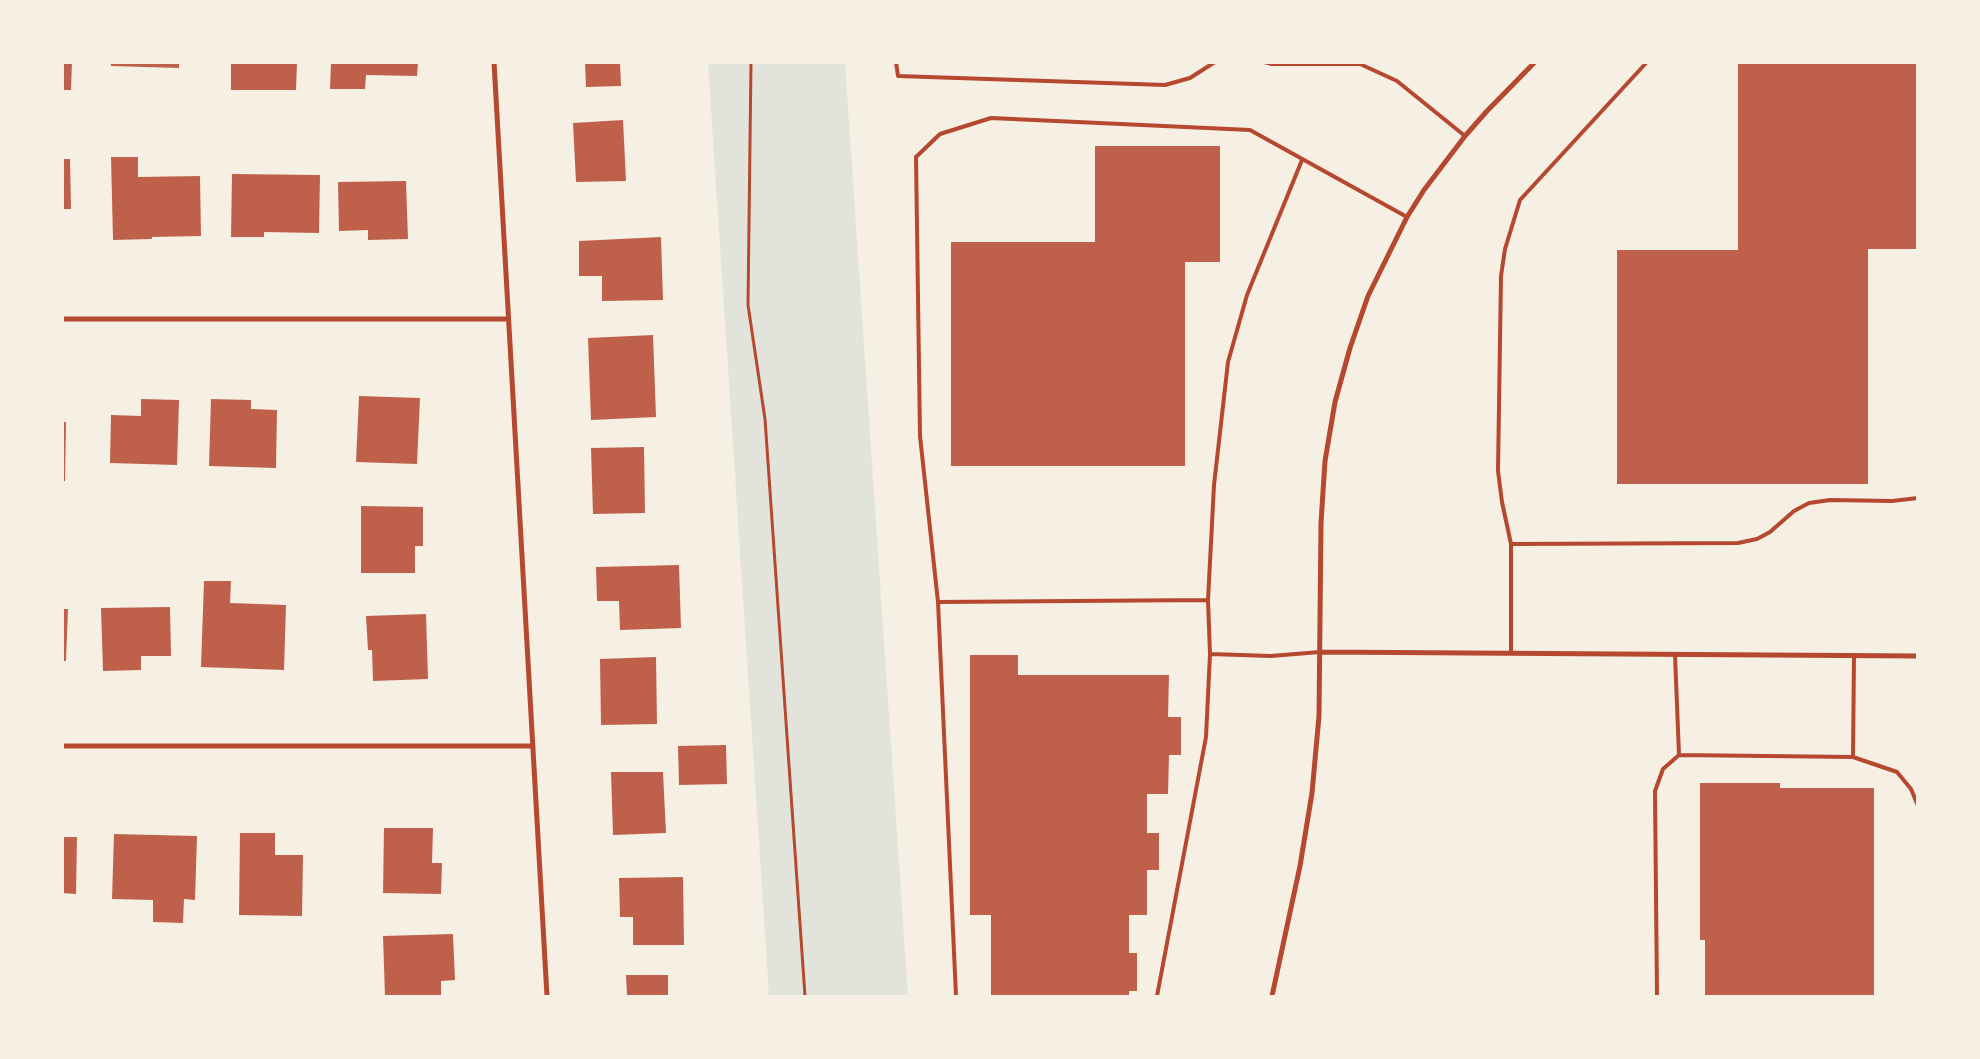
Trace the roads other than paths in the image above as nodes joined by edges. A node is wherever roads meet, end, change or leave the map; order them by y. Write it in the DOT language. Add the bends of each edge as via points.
graph roads {
  1 [pos="494,62"];
  2 [pos="896,62"];
  3 [pos="1215,62"];
  4 [pos="1264,62"];
  5 [pos="1536,62"];
  6 [pos="1646,62"];
  7 [pos="1465,136"];
  8 [pos="1302,160"];
  9 [pos="1408,217"];
  10 [pos="62,319"];
  11 [pos="508,319"];
  12 [pos="1918,498"];
  13 [pos="1511,544"];
  14 [pos="1208,600"];
  15 [pos="938,602"];
  16 [pos="1320,652"];
  17 [pos="1511,652"];
  18 [pos="1210,654"];
  19 [pos="1675,655"];
  20 [pos="1854,655"];
  21 [pos="1918,656"];
  22 [pos="62,746"];
  23 [pos="533,746"];
  24 [pos="1679,755"];
  25 [pos="1853,757"];
  26 [pos="1918,806"];
  27 [pos="547,996"];
  28 [pos="956,996"];
  29 [pos="1157,996"];
  30 [pos="1272,996"];
  31 [pos="1657,996"];
  1 -- 11 [label="street"];
  2 -- 3 [label="lane" via="898,76 1165,85 1190,78"];
  4 -- 7 [label="lane" via="1360,64 1397,81"];
  5 -- 7 [label="street"];
  6 -- 13 [label="lane" via="1520,200 1505,249 1501,276 1498,471"];
  7 -- 9 [label="street"];
  8 -- 9 [label="lane"];
  8 -- 14 [label="lane" via="1247,295 1228,362 1214,485"];
  8 -- 15 [label="lane" via="1250,130 991,118 940,134 916,157 920,436"];
  9 -- 16 [label="street" via="1368,296 1335,402 1325,461 1321,523"];
  10 -- 11 [label="street"];
  11 -- 23 [label="street"];
  12 -- 13 [label="lane" via="1809,503 1764,536 1738,543"];
  13 -- 17 [label="lane"];
  14 -- 15 [label="lane"];
  14 -- 18 [label="lane"];
  15 -- 28 [label="lane"];
  16 -- 17 [label="street"];
  16 -- 18 [label="lane" via="1271,656"];
  16 -- 30 [label="street" via="1319,716 1312,793"];
  17 -- 19 [label="street"];
  18 -- 29 [label="lane" via="1206,737"];
  19 -- 20 [label="street"];
  19 -- 24 [label="lane"];
  20 -- 21 [label="street"];
  20 -- 25 [label="lane"];
  22 -- 23 [label="street"];
  23 -- 27 [label="street"];
  24 -- 25 [label="lane"];
  24 -- 31 [label="lane" via="1663,769 1654,791"];
  25 -- 26 [label="lane" via="1897,772 1911,789"];
}
